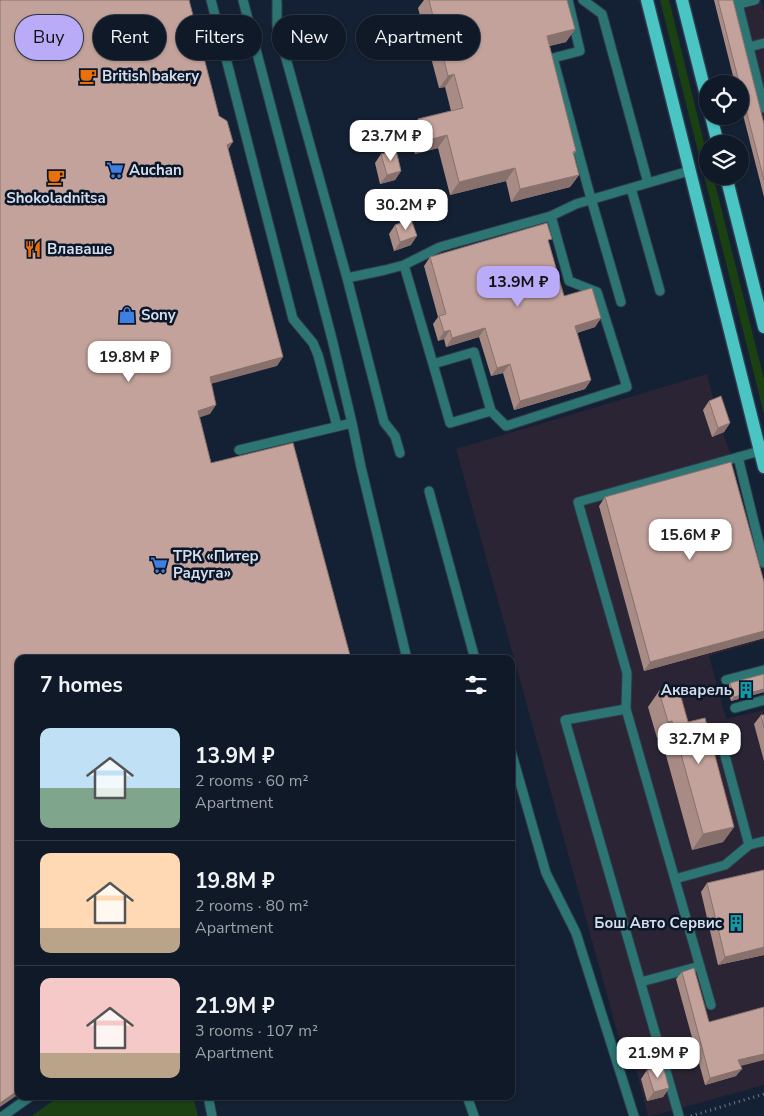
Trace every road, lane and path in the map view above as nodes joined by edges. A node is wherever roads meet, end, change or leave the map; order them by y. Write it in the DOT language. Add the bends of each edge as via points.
graph roads {
  1 [pos="211,0"];
  2 [pos="242,0"];
  3 [pos="568,0"];
  4 [pos="583,0"];
  5 [pos="646,0"];
  6 [pos="682,0"];
  7 [pos="755,0"];
  8 [pos="279,1"];
  9 [pos="737,2"];
  10 [pos="764,43"];
  11 [pos="748,47"];
  12 [pos="701,75"];
  13 [pos="761,87"];
  14 [pos="764,108"];
  15 [pos="689,171"];
  16 [pos="648,183"];
  17 [pos="728,185"];
  18 [pos="631,188"];
  19 [pos="592,200"];
  20 [pos="551,216"];
  21 [pos="404,265"];
  22 [pos="347,278"];
  23 [pos="660,291"];
  24 [pos="621,302"];
  25 [pos="764,327"];
  26 [pos="433,364"];
  27 [pos="491,411"];
  28 [pos="352,422"];
  29 [pos="337,426"];
  30 [pos="239,450"];
  31 [pos="760,451"];
  32 [pos="400,453"];
  33 [pos="738,457"];
  34 [pos="764,467"];
  35 [pos="429,491"];
  36 [pos="764,563"];
  37 [pos="406,655"];
  38 [pos="474,655"];
  39 [pos="764,670"];
  40 [pos="726,680"];
  41 [pos="764,700"];
  42 [pos="735,708"];
  43 [pos="626,709"];
  44 [pos="720,738"];
  45 [pos="515,765"];
  46 [pos="764,842"];
  47 [pos="750,845"];
  48 [pos="675,879"];
  49 [pos="700,966"];
  50 [pos="641,982"];
  51 [pos="711,1005"];
  52 [pos="764,1094"];
  53 [pos="25,1100"];
  54 [pos="209,1100"];
  55 [pos="468,1100"];
  56 [pos="3,1116"];
  57 [pos="212,1116"];
  58 [pos="474,1116"];
  59 [pos="634,1116"];
  60 [pos="679,1116"];
  61 [pos="691,1116"];
  1 -- 29 [label="lane" via="293,319 313,343 318,355"];
  2 -- 28 [label="lane"];
  3 -- 19 [label="lane" via="580,51 552,58"];
  4 -- 16 [label="lane" via="602,14"];
  5 -- 15 [label="main road"];
  6 -- 12 [label="main road"];
  7 -- 9 [label="lane"];
  8 -- 22 [label="lane" via="277,26"];
  9 -- 11 [label="lane"];
  10 -- 11 [label="lane"];
  11 -- 13 [label="lane"];
  13 -- 14 [label="lane"];
  15 -- 16 [label="lane"];
  15 -- 31 [label="main road"];
  16 -- 18 [label="lane"];
  17 -- 25 [label="main road"];
  18 -- 19 [label="lane"];
  18 -- 23 [label="lane"];
  19 -- 20 [label="lane"];
  19 -- 24 [label="lane"];
  20 -- 21 [label="lane" via="440,247"];
  20 -- 27 [label="lane" via="569,281 598,292 627,387 506,426"];
  21 -- 22 [label="lane"];
  21 -- 26 [label="lane"];
  22 -- 32 [label="lane" via="384,422 395,436"];
  26 -- 27 [label="lane" via="474,352"];
  26 -- 27 [label="lane" via="450,423"];
  28 -- 29 [label="lane"];
  28 -- 37 [label="lane"];
  29 -- 30 [label="lane"];
  31 -- 33 [label="lane"];
  31 -- 34 [label="main road"];
  33 -- 36 [label="lane"];
  33 -- 43 [label="lane" via="578,502 627,673"];
  35 -- 38 [label="lane"];
  39 -- 40 [label="lane"];
  41 -- 42 [label="lane"];
  43 -- 48 [label="lane"];
  43 -- 50 [label="lane" via="565,720"];
  44 -- 47 [label="lane"];
  45 -- 59 [label="lane" via="546,873 576,933"];
  46 -- 47 [label="lane"];
  47 -- 48 [label="lane" via="725,865"];
  48 -- 49 [label="lane"];
  49 -- 50 [label="lane"];
  49 -- 51 [label="lane"];
  50 -- 60 [label="lane"];
  52 -- 61 [label="path"];
  53 -- 56 [label="lane"];
  54 -- 57 [label="lane"];
  55 -- 58 [label="lane"];
}
